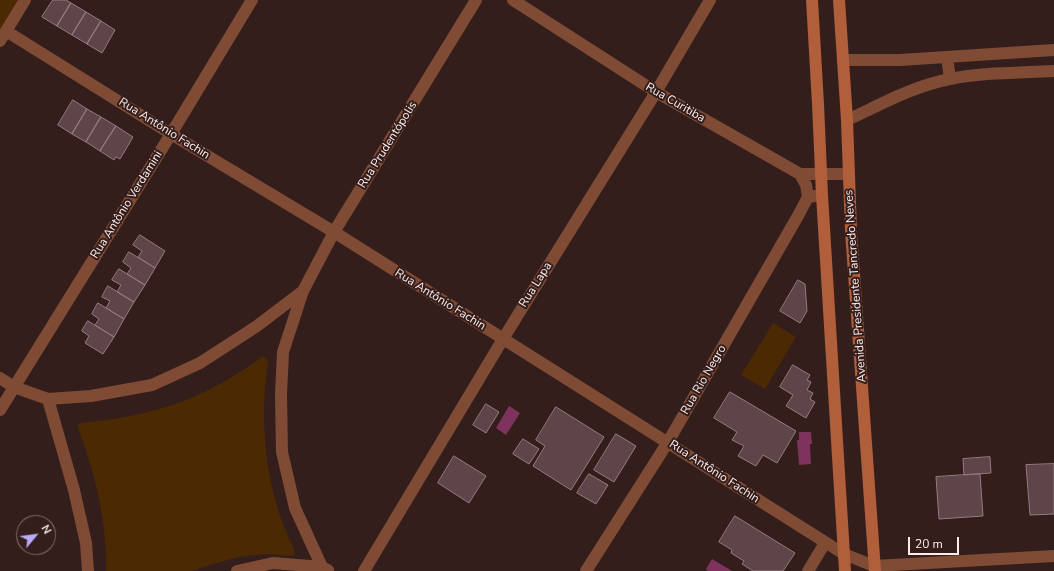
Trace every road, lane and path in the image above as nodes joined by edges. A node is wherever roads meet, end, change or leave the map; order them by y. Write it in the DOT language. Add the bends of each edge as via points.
graph roads {
  1 [pos="25,0"];
  2 [pos="252,0"];
  3 [pos="476,0"];
  4 [pos="513,0"];
  5 [pos="710,0"];
  6 [pos="812,0"];
  7 [pos="839,0"];
  8 [pos="3,36"];
  9 [pos="1054,50"];
  10 [pos="948,57"];
  11 [pos="843,60"];
  12 [pos="1054,71"];
  13 [pos="950,79"];
  14 [pos="656,92"];
  15 [pos="847,120"];
  16 [pos="171,134"];
  17 [pos="800,174"];
  18 [pos="848,174"];
  19 [pos="821,175"];
  20 [pos="822,196"];
  21 [pos="808,197"];
  22 [pos="334,232"];
  23 [pos="303,291"];
  24 [pos="503,339"];
  25 [pos="0,378"];
  26 [pos="14,387"];
  27 [pos="48,399"];
  28 [pos="0,410"];
  29 [pos="668,442"];
  30 [pos="825,543"];
  31 [pos="844,554"];
  32 [pos="1054,556"];
  33 [pos="325,569"];
  34 [pos="874,569"];
  35 [pos="88,571"];
  36 [pos="237,571"];
  37 [pos="364,571"];
  38 [pos="586,571"];
  39 [pos="808,571"];
  40 [pos="845,571"];
  1 -- 8 [label="street"];
  2 -- 16 [label="street, Rua Antônio Verdamini"];
  3 -- 22 [label="street, Rua Prudentópolis"];
  4 -- 14 [label="street, Rua Curitiba"];
  5 -- 14 [label="street, Rua Lapa"];
  6 -- 19 [label="main road"];
  7 -- 11 [label="main road, Avenida Presidente Tancredo Neves"];
  8 -- 16 [label="street, Rua Antônio Fachin"];
  9 -- 10 [label="street"];
  10 -- 11 [label="street"];
  10 -- 13 [label="street"];
  11 -- 15 [label="main road, Avenida Presidente Tancredo Neves"];
  12 -- 13 [label="street"];
  13 -- 15 [label="street" via="921,86"];
  14 -- 17 [label="street, Rua Curitiba"];
  14 -- 24 [label="street, Rua Lapa"];
  15 -- 18 [label="main road, Avenida Presidente Tancredo Neves"];
  16 -- 22 [label="street, Rua Antônio Fachin"];
  16 -- 26 [label="street, Rua Antônio Verdamini"];
  17 -- 19 [label="street, Rua Curitiba"];
  17 -- 21 [label="street" via="806,185"];
  18 -- 19 [label="street, Rua Curitiba"];
  18 -- 34 [label="main road, Avenida Presidente Tancredo Neves"];
  19 -- 20 [label="main road"];
  20 -- 21 [label="street"];
  20 -- 31 [label="main road"];
  21 -- 29 [label="street, Rua Rio Negro"];
  22 -- 23 [label="street, Rua Prudentópolis"];
  22 -- 24 [label="street, Rua Antônio Fachin"];
  23 -- 27 [label="street" via="257,326 200,363 152,385 91,396"];
  23 -- 33 [label="street, Rua Prudentópolis" via="283,352 282,452 295,508"];
  24 -- 29 [label="street, Rua Antônio Fachin"];
  24 -- 37 [label="street, Rua Lapa"];
  25 -- 26 [label="street"];
  26 -- 27 [label="street"];
  26 -- 28 [label="street, Rua Antônio Verdamini"];
  27 -- 35 [label="street" via="74,490 86,543"];
  29 -- 30 [label="street, Rua Antônio Fachin"];
  29 -- 38 [label="street, Rua Rio Negro"];
  30 -- 31 [label="street, Rua Antônio Fachin"];
  30 -- 39 [label="street"];
  31 -- 34 [label="street, Rua Antônio Fachin"];
  31 -- 40 [label="main road"];
  32 -- 34 [label="street"];
  33 -- 36 [label="street" via="273,564"];
}
